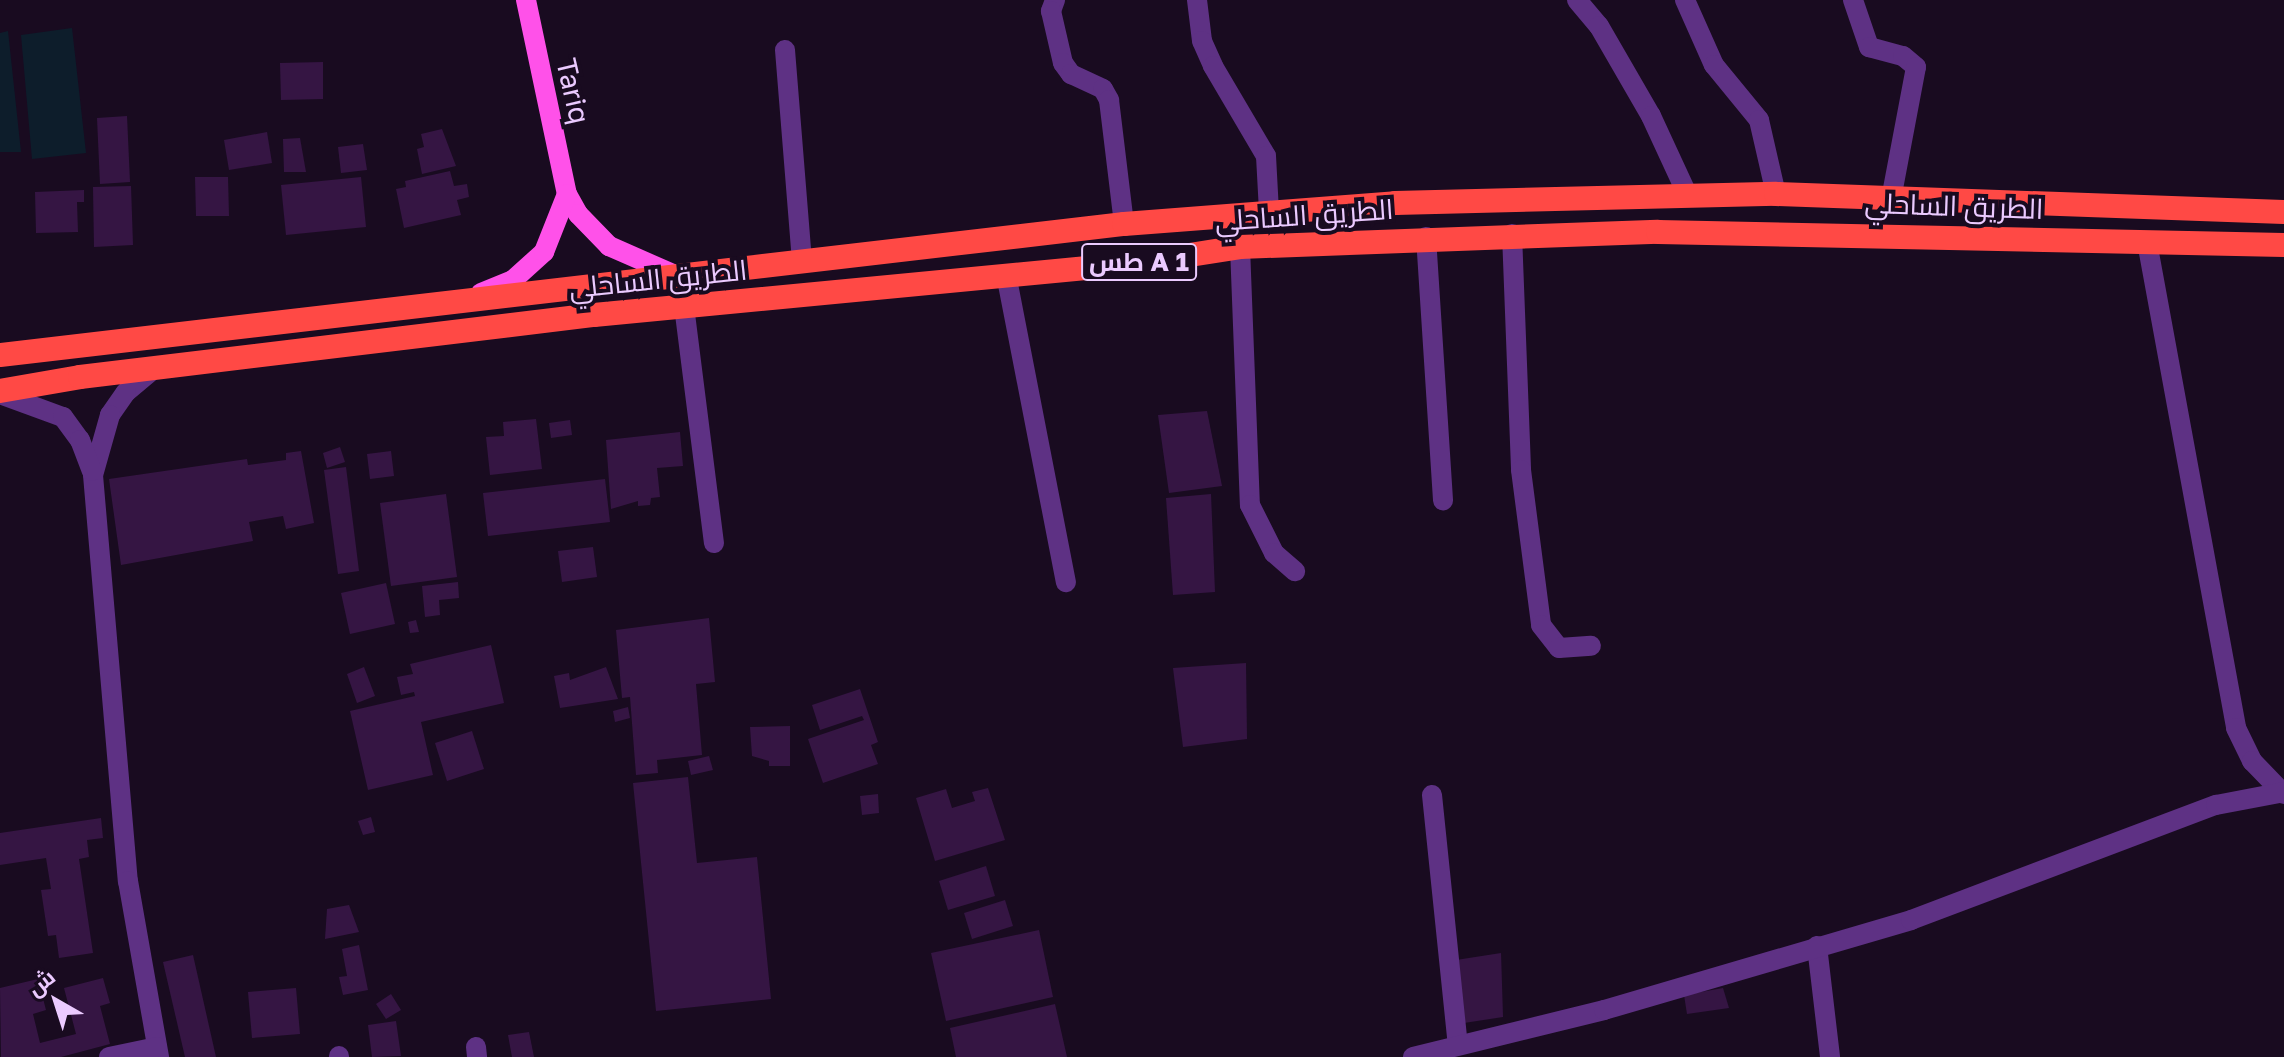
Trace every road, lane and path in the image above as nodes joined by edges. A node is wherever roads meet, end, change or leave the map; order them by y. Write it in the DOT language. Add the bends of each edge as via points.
graph roads {
  1 [pos="526,0"];
  2 [pos="1055,0"];
  3 [pos="1197,0"];
  4 [pos="1577,0"];
  5 [pos="1685,0"];
  6 [pos="1853,0"];
  7 [pos="785,50"];
  8 [pos="567,194"];
  9 [pos="1687,194"];
  10 [pos="1776,194"];
  11 [pos="1891,199"];
  12 [pos="1269,212"];
  13 [pos="2284,212"];
  14 [pos="1124,224"];
  15 [pos="1512,234"];
  16 [pos="1426,237"];
  17 [pos="2147,242"];
  18 [pos="2284,245"];
  19 [pos="1240,247"];
  20 [pos="802,261"];
  21 [pos="1006,274"];
  22 [pos="675,275"];
  23 [pos="472,297"];
  24 [pos="684,306"];
  25 [pos="0,355"];
  26 [pos="156,367"];
  27 [pos="0,392"];
  28 [pos="93,475"];
  29 [pos="1443,500"];
  30 [pos="714,543"];
  31 [pos="1295,571"];
  32 [pos="1066,582"];
  33 [pos="1591,646"];
  34 [pos="2284,793"];
  35 [pos="1432,795"];
  36 [pos="1817,946"];
  37 [pos="1458,1045"];
  38 [pos="158,1052"];
  39 [pos="109,1057"];
  40 [pos="1413,1057"];
  41 [pos="1830,1057"];
  1 -- 8 [label="main road, Tariq"];
  2 -- 14 [label="street" via="1051,11 1063,63 1071,74 1103,89 1109,100"];
  3 -- 12 [label="street" via="1202,41 1213,66 1266,156"];
  4 -- 9 [label="street" via="1599,26 1645,105"];
  5 -- 10 [label="street" via="1714,65 1759,120"];
  6 -- 11 [label="street" via="1869,47 1903,56 1916,67"];
  7 -- 20 [label="street"];
  8 -- 22 [label="main road" via="609,246"];
  8 -- 23 [label="main road" via="544,252 513,280"];
  9 -- 10 [label="highway, الطريق الساحلي / طس A 1"];
  9 -- 12 [label="highway, الطريق الساحلي / طس A 1"];
  10 -- 11 [label="highway, الطريق الساحلي / طس A 1"];
  11 -- 13 [label="highway, الطريق الساحلي / طس A 1"];
  12 -- 14 [label="highway, الطريق الساحلي / طس A 1"];
  14 -- 20 [label="highway, الطريق الساحلي / طس A 1"];
  15 -- 16 [label="highway, الطريق الساحلي / طس A 1"];
  15 -- 17 [label="highway, الطريق الساحلي / طس A 1" via="1793,232"];
  15 -- 33 [label="street" via="1521,470 1541,625 1559,648"];
  16 -- 19 [label="highway, الطريق الساحلي / طس A 1"];
  16 -- 29 [label="street"];
  17 -- 18 [label="highway, الطريق الساحلي / طس A 1"];
  17 -- 34 [label="street" via="2236,728 2252,761"];
  19 -- 21 [label="highway, الطريق الساحلي / طس A 1"];
  19 -- 31 [label="street" via="1250,505 1274,553"];
  20 -- 22 [label="highway, الطريق الساحلي / طس A 1"];
  21 -- 24 [label="highway, الطريق الساحلي / طس A 1"];
  21 -- 32 [label="street"];
  22 -- 23 [label="highway, الطريق الساحلي / طس A 1"];
  23 -- 25 [label="highway, الطريق الساحلي / طس A 1"];
  24 -- 26 [label="highway, الطريق الساحلي / طس A 1"];
  24 -- 30 [label="street"];
  26 -- 27 [label="highway, الطريق الساحلي / طس A 1"];
  26 -- 28 [label="street" via="126,392 110,415"];
  27 -- 28 [label="street" via="63,417 80,440"];
  28 -- 38 [label="street" via="128,881"];
  34 -- 36 [label="street" via="2216,805 1924,915"];
  35 -- 37 [label="street"];
  36 -- 37 [label="street" via="1604,1010"];
  36 -- 41 [label="street"];
  37 -- 40 [label="street"];
  38 -- 39 [label="street"];
}
